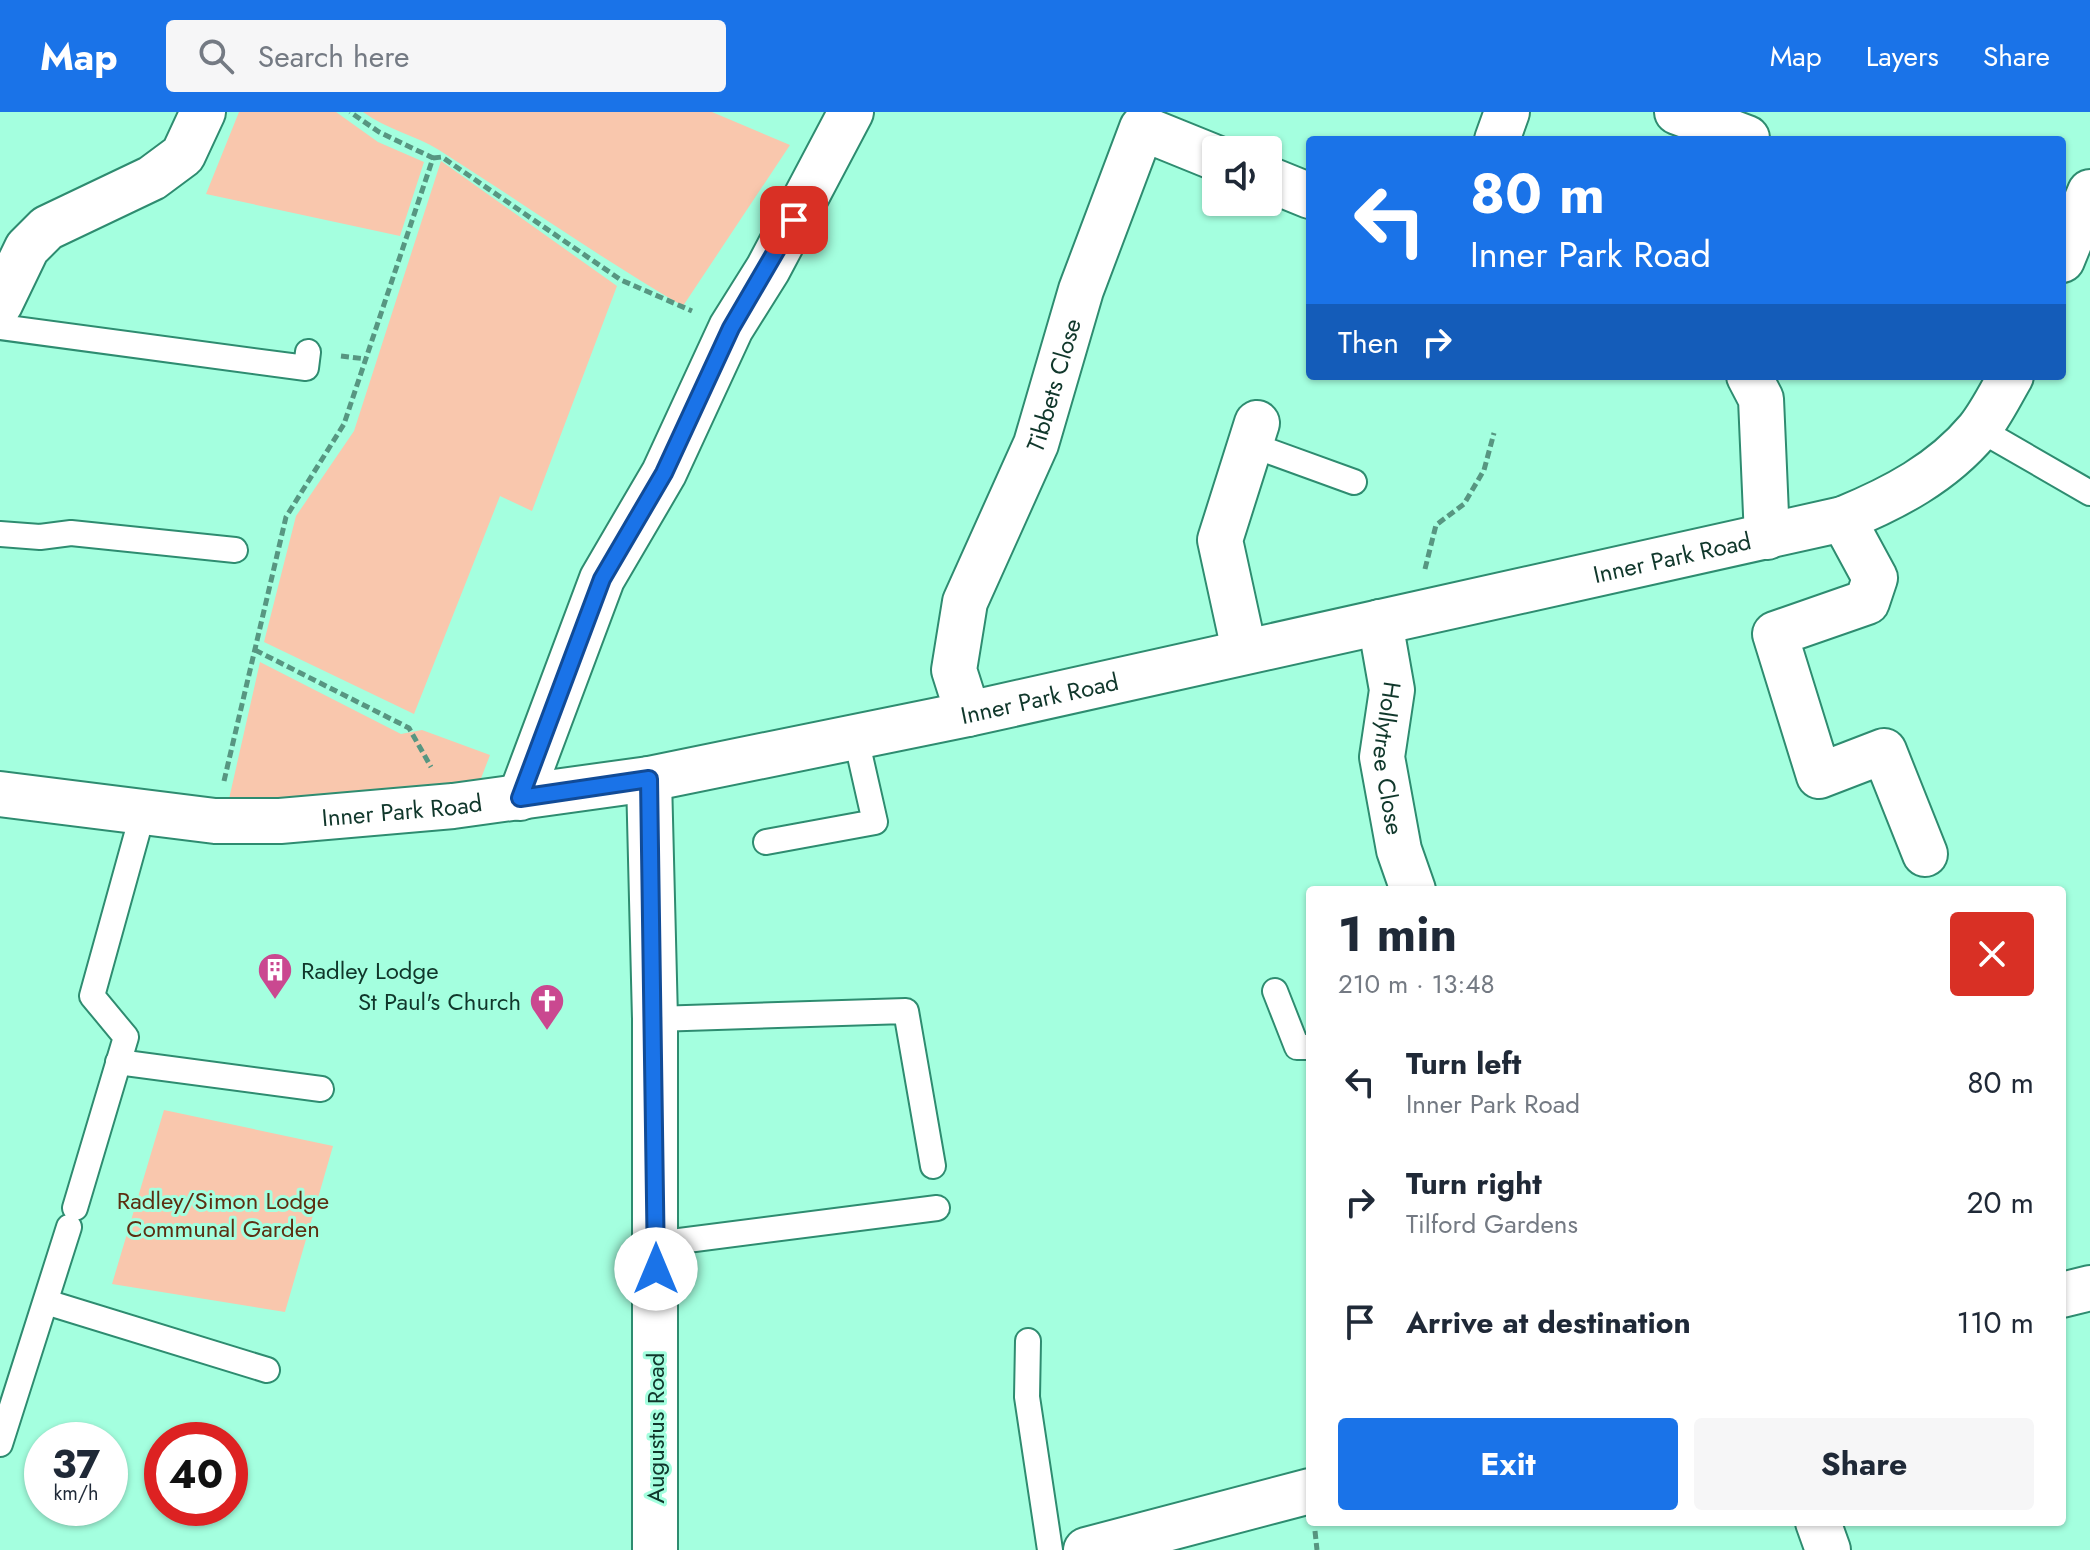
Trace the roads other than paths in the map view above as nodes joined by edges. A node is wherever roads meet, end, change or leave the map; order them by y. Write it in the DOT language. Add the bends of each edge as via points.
graph roads {
  1 [pos="203,112"];
  2 [pos="851,112"];
  3 [pos="1507,112"];
  4 [pos="1677,112"];
  5 [pos="1498,136"];
  6 [pos="1742,136"];
  7 [pos="1202,152"];
  8 [pos="1282,185"];
  9 [pos="1306,194"];
  10 [pos="2087,206"];
  11 [pos="2066,251"];
  12 [pos="0,304"];
  13 [pos="0,327"];
  14 [pos="308,352"];
  15 [pos="1751,380"];
  16 [pos="2009,380"];
  17 [pos="1979,429"];
  18 [pos="1253,433"];
  19 [pos="1354,482"];
  20 [pos="2090,493"];
  21 [pos="1843,519"];
  22 [pos="0,534"];
  23 [pos="1767,537"];
  24 [pos="235,550"];
  25 [pos="1380,622"];
  26 [pos="1244,650"];
  27 [pos="968,714"];
  28 [pos="855,734"];
  29 [pos="649,779"];
  30 [pos="0,794"];
  31 [pos="520,798"];
  32 [pos="143,812"];
  33 [pos="766,842"];
  34 [pos="1925,854"];
  35 [pos="1412,886"];
  36 [pos="1275,991"];
  37 [pos="655,1019"];
  38 [pos="1306,1047"];
  39 [pos="118,1062"];
  40 [pos="321,1089"];
  41 [pos="933,1166"];
  42 [pos="937,1208"];
  43 [pos="656,1244"];
  44 [pos="2090,1288"];
  45 [pos="2066,1294"];
  46 [pos="46,1302"];
  47 [pos="1028,1341"];
  48 [pos="267,1370"];
  49 [pos="0,1444"];
  50 [pos="1306,1492"];
  51 [pos="1819,1526"];
  52 [pos="655,1550"];
  53 [pos="1050,1550"];
  54 [pos="1086,1550"];
  55 [pos="1828,1550"];
  1 -- 12 [label="street" via="183,155 152,178 47,228 27,248"];
  2 -- 31 [label="street" via="731,328 664,473 602,579"];
  3 -- 5 [label="street"];
  4 -- 6 [label="street"];
  7 -- 27 [label="street, Tibbets Close" via="1142,128 1081,290 1036,444 965,602 954,670"];
  8 -- 9 [label="street"];
  10 -- 11 [label="street"];
  13 -- 14 [label="lane" via="306,368"];
  15 -- 23 [label="street" via="1761,399"];
  16 -- 17 [label="street, Inner Park Road"];
  17 -- 20 [label="lane"];
  17 -- 21 [label="street, Inner Park Road" via="1928,477"];
  18 -- 19 [label="lane"];
  18 -- 26 [label="street" via="1220,540"];
  21 -- 23 [label="street, Inner Park Road"];
  21 -- 34 [label="street" via="1875,578 1867,602 1775,634 1819,776 1884,751"];
  22 -- 24 [label="lane" via="71,533"];
  23 -- 25 [label="street, Inner Park Road"];
  25 -- 26 [label="street, Inner Park Road"];
  25 -- 35 [label="street, Hollytree Close" via="1392,690 1382,757 1399,850"];
  26 -- 27 [label="street, Inner Park Road"];
  27 -- 28 [label="street, Inner Park Road"];
  28 -- 29 [label="street, Inner Park Road"];
  28 -- 33 [label="lane" via="875,822"];
  29 -- 31 [label="street, Inner Park Road"];
  29 -- 37 [label="street, Augustus Road"];
  30 -- 32 [label="street, Inner Park Road"];
  31 -- 32 [label="street, Inner Park Road" via="280,821 215,821"];
  32 -- 39 [label="lane" via="92,996 126,1037"];
  36 -- 38 [label="lane" via="1297,1047"];
  37 -- 41 [label="lane" via="906,1011"];
  37 -- 43 [label="street, Augustus Road"];
  39 -- 40 [label="lane"];
  39 -- 46 [label="lane"];
  42 -- 43 [label="lane"];
  43 -- 52 [label="street, Augustus Road"];
  44 -- 45 [label="street"];
  46 -- 48 [label="lane"];
  46 -- 49 [label="lane"];
  47 -- 53 [label="lane" via="1027,1397"];
  50 -- 54 [label="street"];
  51 -- 55 [label="street"];
}
